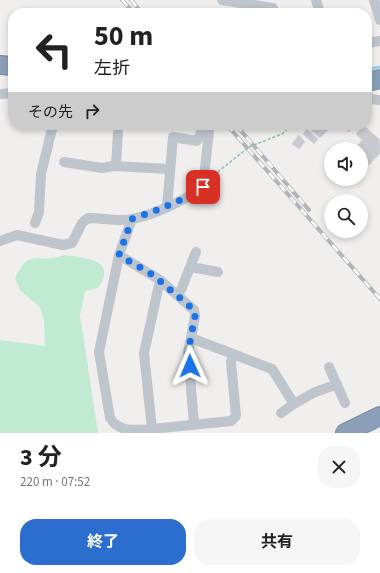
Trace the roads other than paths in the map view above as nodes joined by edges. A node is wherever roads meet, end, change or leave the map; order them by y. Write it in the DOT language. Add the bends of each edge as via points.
graph roads {
  1 [pos="223,0"];
  2 [pos="374,0"];
  3 [pos="272,7"];
  4 [pos="380,20"];
  5 [pos="53,130"];
  6 [pos="202,130"];
  7 [pos="208,130"];
  8 [pos="118,132"];
  9 [pos="64,162"];
  10 [pos="116,166"];
  11 [pos="170,169"];
  12 [pos="167,207"];
  13 [pos="132,219"];
  14 [pos="35,224"];
  15 [pos="0,241"];
  16 [pos="196,252"];
  17 [pos="119,255"];
  18 [pos="190,267"];
  19 [pos="218,272"];
  20 [pos="160,280"];
  21 [pos="177,295"];
  22 [pos="191,338"];
  23 [pos="233,354"];
  24 [pos="329,367"];
  25 [pos="337,384"];
  26 [pos="345,403"];
  27 [pos="294,404"];
  28 [pos="281,413"];
  29 [pos="380,416"];
  30 [pos="194,424"];
  31 [pos="152,429"];
  32 [pos="345,433"];
  1 -- 3 [label="street"];
  2 -- 4 [label="street"];
  5 -- 14 [label="street" via="41,174 39,212"];
  6 -- 11 [label="street" via="197,141 173,137"];
  7 -- 12 [label="street" via="203,187"];
  8 -- 10 [label="street"];
  9 -- 10 [label="street" via="102,168"];
  10 -- 11 [label="street"];
  11 -- 12 [label="street"];
  12 -- 13 [label="street"];
  13 -- 15 [label="street" via="88,218 82,223 72,243 63,245 18,235"];
  13 -- 17 [label="street"];
  16 -- 18 [label="street"];
  17 -- 20 [label="street"];
  17 -- 31 [label="street" via="99,352 110,418 115,426 123,431"];
  18 -- 19 [label="street"];
  18 -- 21 [label="street"];
  20 -- 21 [label="street"];
  20 -- 31 [label="street" via="144,352"];
  21 -- 22 [label="street" via="194,310"];
  22 -- 23 [label="street"];
  22 -- 30 [label="street" via="188,352"];
  23 -- 27 [label="street" via="272,369"];
  23 -- 30 [label="street" via="231,362 236,416 231,421"];
  24 -- 25 [label="street"];
  25 -- 26 [label="street"];
  25 -- 27 [label="street"];
  27 -- 28 [label="street"];
  29 -- 32 [label="highway"];
  30 -- 31 [label="street"];
}
